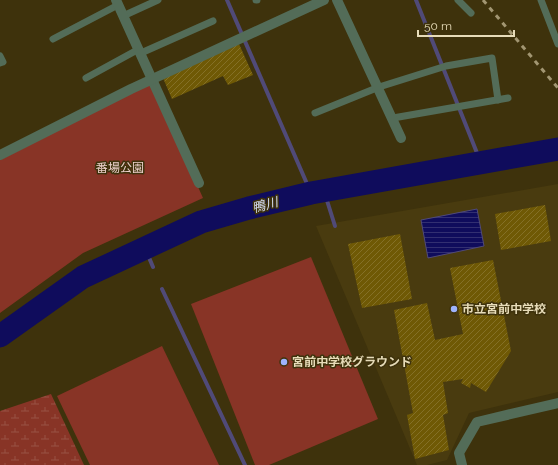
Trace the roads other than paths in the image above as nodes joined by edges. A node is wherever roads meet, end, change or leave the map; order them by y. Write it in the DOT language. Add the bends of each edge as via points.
graph roads {
  1 [pos="158,0"];
  2 [pos="324,0"];
  3 [pos="337,0"];
  4 [pos="458,0"];
  5 [pos="541,0"];
  6 [pos="117,3"];
  7 [pos="471,13"];
  8 [pos="123,16"];
  9 [pos="214,21"];
  10 [pos="52,39"];
  11 [pos="558,44"];
  12 [pos="140,51"];
  13 [pos="0,56"];
  14 [pos="0,63"];
  15 [pos="86,78"];
  16 [pos="153,78"];
  17 [pos="379,87"];
  18 [pos="508,98"];
  19 [pos="498,100"];
  20 [pos="315,113"];
  21 [pos="393,118"];
  22 [pos="401,138"];
  23 [pos="0,155"];
  24 [pos="199,183"];
  25 [pos="558,403"];
  26 [pos="462,465"];
  1 -- 8 [label="lane"];
  2 -- 16 [label="street"];
  3 -- 17 [label="street"];
  4 -- 7 [label="lane"];
  5 -- 11 [label="lane"];
  6 -- 8 [label="street"];
  6 -- 10 [label="lane"];
  8 -- 12 [label="street"];
  9 -- 12 [label="lane"];
  12 -- 15 [label="lane"];
  12 -- 16 [label="street"];
  13 -- 14 [label="lane" via="3,62"];
  16 -- 23 [label="street"];
  16 -- 24 [label="street"];
  17 -- 19 [label="lane" via="446,66 492,58"];
  17 -- 20 [label="lane"];
  17 -- 21 [label="street"];
  18 -- 19 [label="lane"];
  19 -- 21 [label="lane"];
  21 -- 22 [label="street"];
  25 -- 26 [label="street" via="477,422 459,453"];
}
